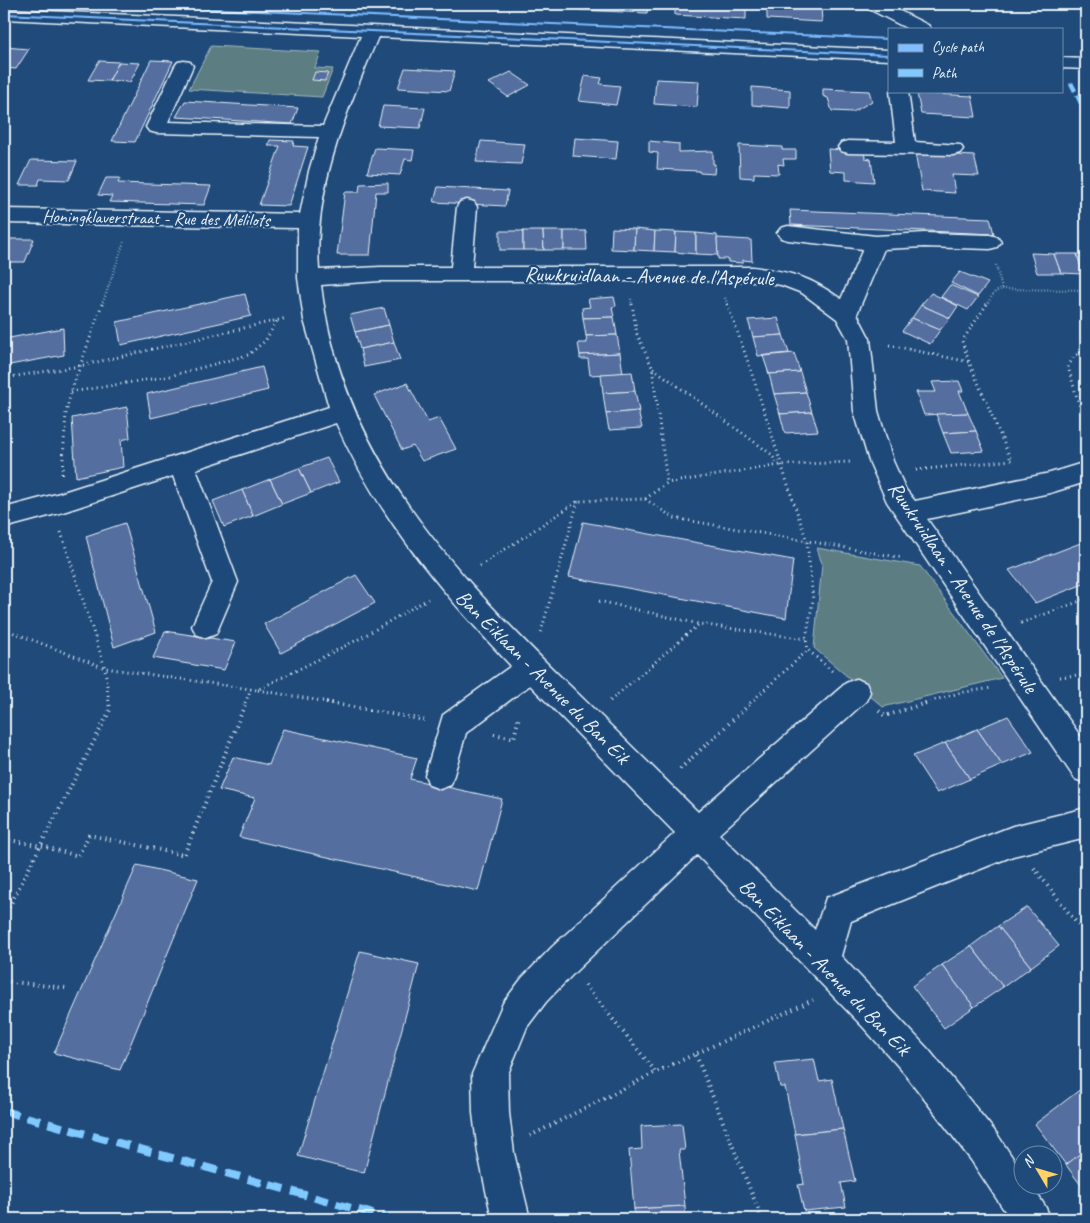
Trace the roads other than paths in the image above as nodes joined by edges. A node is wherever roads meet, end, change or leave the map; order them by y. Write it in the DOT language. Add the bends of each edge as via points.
graph roads {
  1 [pos="873,4"];
  2 [pos="4,14"];
  3 [pos="920,28"];
  4 [pos="372,31"];
  5 [pos="888,54"];
  6 [pos="1062,63"];
  7 [pos="1086,64"];
  8 [pos="184,66"];
  9 [pos="1071,83"];
  10 [pos="899,92"];
  11 [pos="330,132"];
  12 [pos="848,147"];
  13 [pos="906,148"];
  14 [pos="953,149"];
  15 [pos="467,208"];
  16 [pos="4,216"];
  17 [pos="309,221"];
  18 [pos="788,233"];
  19 [pos="990,242"];
  20 [pos="876,243"];
  21 [pos="461,274"];
  22 [pos="309,278"];
  23 [pos="846,314"];
  24 [pos="341,412"];
  25 [pos="182,465"];
  26 [pos="1086,472"];
  27 [pos="908,513"];
  28 [pos="4,518"];
  29 [pos="206,626"];
  30 [pos="531,668"];
  31 [pos="856,692"];
  32 [pos="1086,769"];
  33 [pos="440,775"];
  34 [pos="1086,824"];
  35 [pos="696,834"];
  36 [pos="822,962"];
  37 [pos="511,1219"];
  38 [pos="1032,1219"];
  1 -- 3 [label="street"];
  2 -- 4 [label="street"];
  4 -- 5 [label="street"];
  4 -- 11 [label="street, Ban Eiklaan - Avenue du Ban Eik"];
  6 -- 7 [label="street"];
  6 -- 9 [label="street"];
  8 -- 11 [label="street" via="156,128"];
  10 -- 13 [label="street"];
  11 -- 17 [label="street, Ban Eiklaan - Avenue du Ban Eik"];
  12 -- 13 [label="street"];
  13 -- 14 [label="street"];
  15 -- 21 [label="street"];
  16 -- 17 [label="street, Honingklaverstraat - Rue des Mélilots"];
  17 -- 22 [label="street, Ban Eiklaan - Avenue du Ban Eik"];
  18 -- 20 [label="street"];
  19 -- 20 [label="street" via="924,240"];
  20 -- 23 [label="street"];
  21 -- 22 [label="street, Ruwkruidlaan - Avenue de l'Aspérule"];
  21 -- 23 [label="street, Ruwkruidlaan - Avenue de l'Aspérule" via="753,274 784,278 810,288"];
  22 -- 24 [label="street, Ban Eiklaan - Avenue du Ban Eik" via="324,363"];
  23 -- 27 [label="street, Ruwkruidlaan - Avenue de l'Aspérule" via="859,339 866,411 880,460"];
  24 -- 25 [label="street"];
  24 -- 30 [label="street, Ban Eiklaan - Avenue du Ban Eik" via="384,496 452,584"];
  25 -- 28 [label="street"];
  25 -- 29 [label="street" via="225,582"];
  26 -- 27 [label="street" via="1050,483"];
  27 -- 32 [label="street, Ruwkruidlaan - Avenue de l'Aspérule"];
  30 -- 33 [label="street" via="453,725"];
  30 -- 35 [label="street, Ban Eiklaan - Avenue du Ban Eik"];
  31 -- 35 [label="street"];
  34 -- 36 [label="street" via="1013,841 838,910"];
  35 -- 36 [label="street, Ban Eiklaan - Avenue du Ban Eik"];
  35 -- 37 [label="street" via="564,959 515,1015 490,1074 496,1153"];
  36 -- 38 [label="street, Ban Eiklaan - Avenue du Ban Eik" via="917,1062 984,1148"];
}
